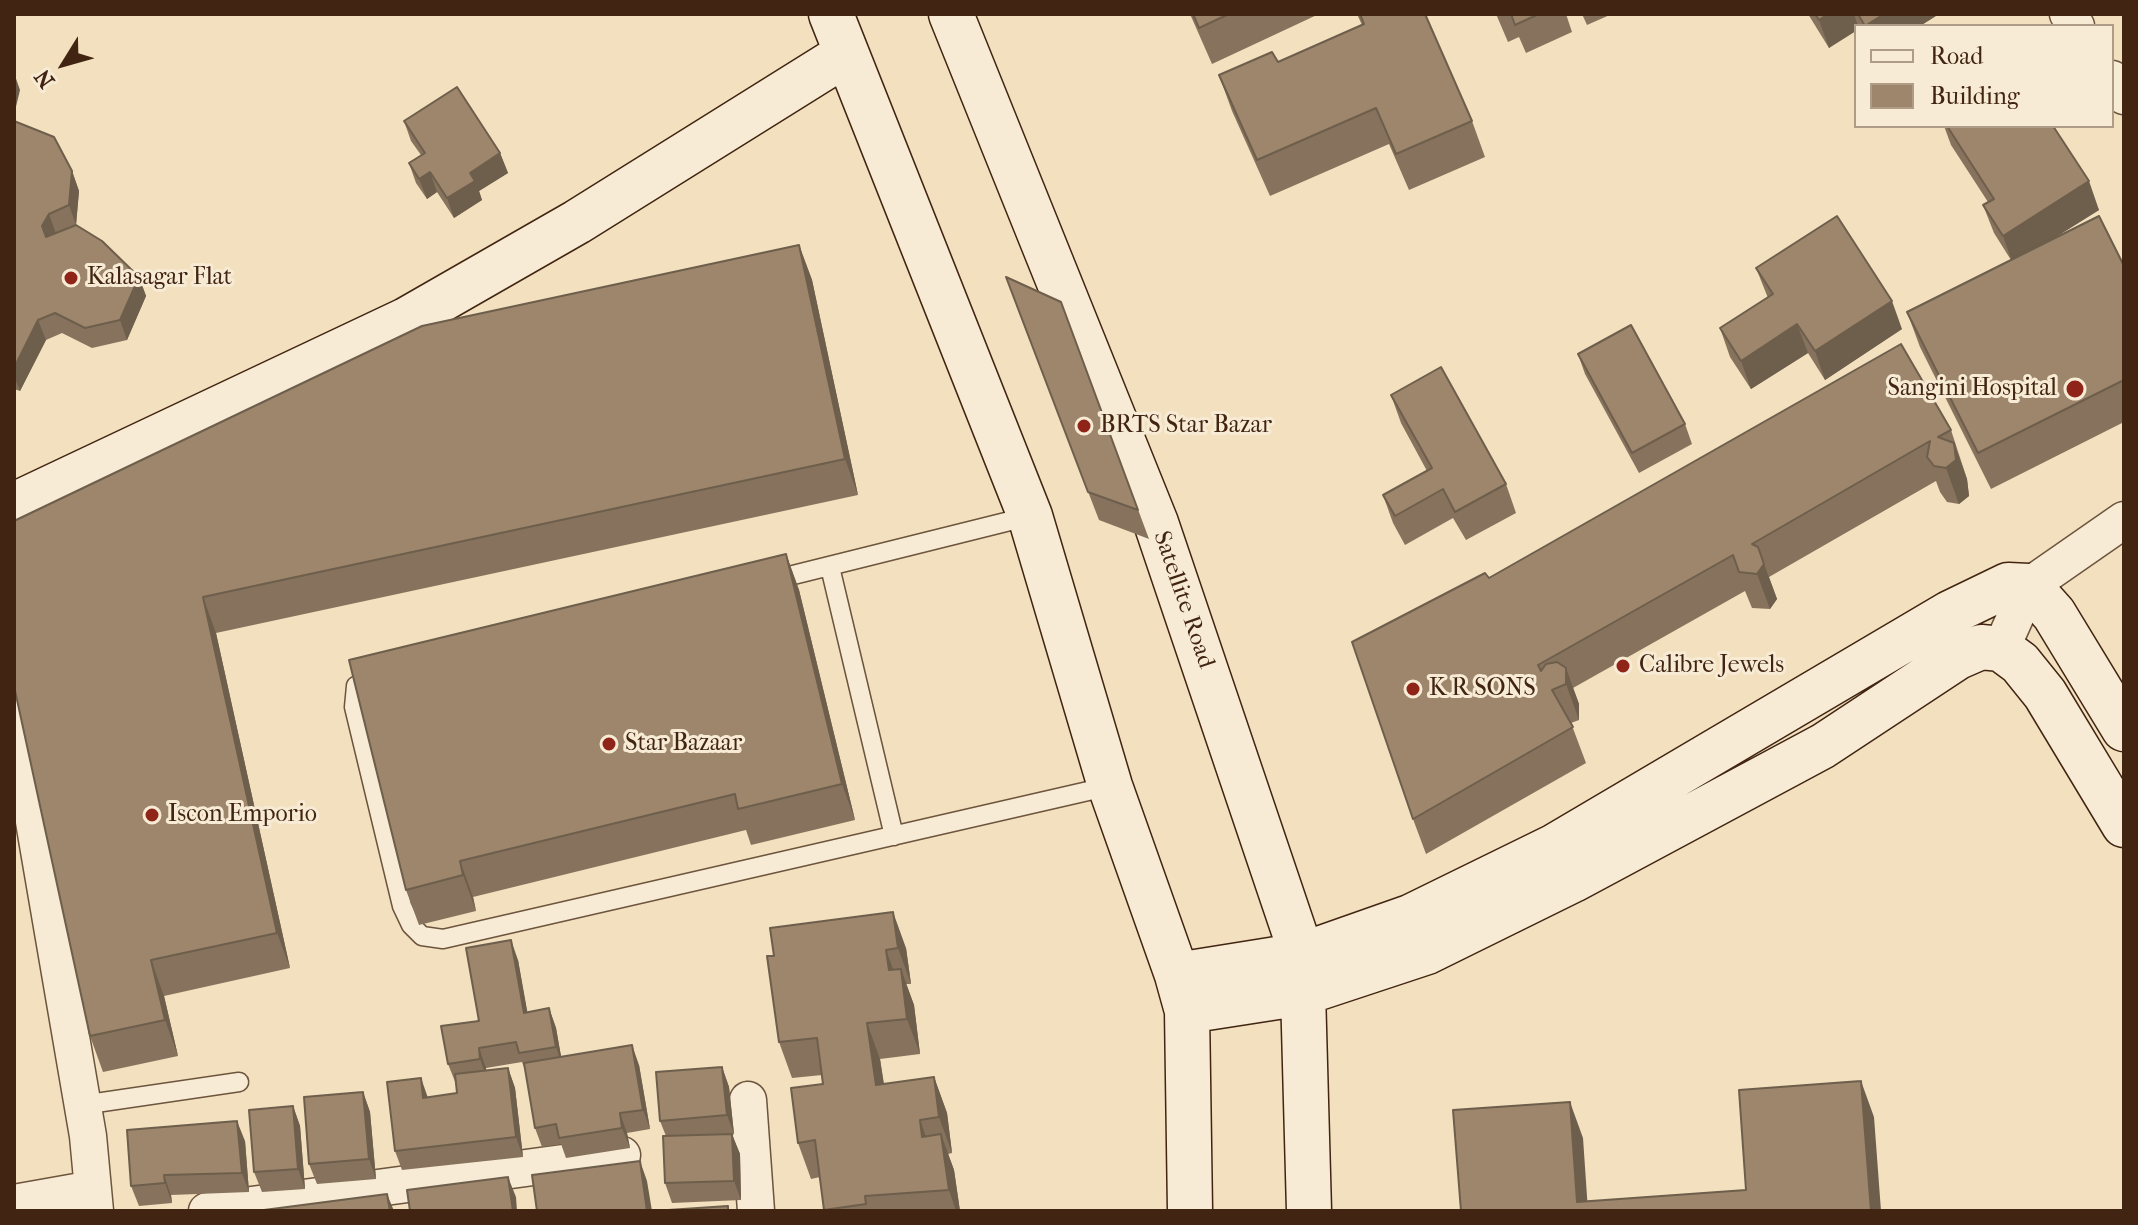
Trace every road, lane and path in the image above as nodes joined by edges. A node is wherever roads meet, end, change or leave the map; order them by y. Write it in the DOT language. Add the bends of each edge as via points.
graph roads {
  1 [pos="951,14"];
  2 [pos="838,34"];
  3 [pos="14,505"];
  4 [pos="1030,516"];
  5 [pos="2124,520"];
  6 [pos="830,567"];
  7 [pos="752,585"];
  8 [pos="2029,586"];
  9 [pos="2001,649"];
  10 [pos="395,670"];
  11 [pos="14,705"];
  12 [pos="2124,729"];
  13 [pos="1110,786"];
  14 [pos="2124,825"];
  15 [pos="894,836"];
  16 [pos="1302,974"];
  17 [pos="1182,993"];
  18 [pos="239,1082"];
  19 [pos="748,1100"];
  20 [pos="82,1105"];
  21 [pos="622,1155"];
  22 [pos="405,1198"];
  23 [pos="94,1200"];
  24 [pos="14,1203"];
  25 [pos="207,1211"];
  26 [pos="756,1211"];
  27 [pos="1190,1211"];
  28 [pos="1309,1211"];
  1 -- 16 [label="main road, Satellite Road" via="1156,523"];
  2 -- 3 [label="main road" via="577,222 406,320"];
  2 -- 4 [label="main road"];
  4 -- 6 [label="lane"];
  4 -- 13 [label="main road"];
  5 -- 8 [label="street"];
  6 -- 7 [label="lane"];
  6 -- 15 [label="lane"];
  8 -- 9 [label="street"];
  8 -- 12 [label="main road" via="2054,614"];
  8 -- 16 [label="main road" via="2008,585 1950,613 1555,846"];
  9 -- 14 [label="main road" via="2045,694"];
  9 -- 16 [label="main road" via="1981,647 1958,657 1823,746 1427,952"];
  10 -- 15 [label="lane" via="356,686 354,707 402,906 422,936 443,939"];
  11 -- 20 [label="street"];
  13 -- 15 [label="lane"];
  13 -- 17 [label="main road"];
  16 -- 17 [label="main road"];
  16 -- 28 [label="main road, Satellite Road"];
  17 -- 27 [label="main road"];
  18 -- 20 [label="lane"];
  19 -- 26 [label="street"];
  20 -- 23 [label="street"];
  21 -- 22 [label="street"];
  22 -- 25 [label="street"];
  23 -- 24 [label="street"];
}
